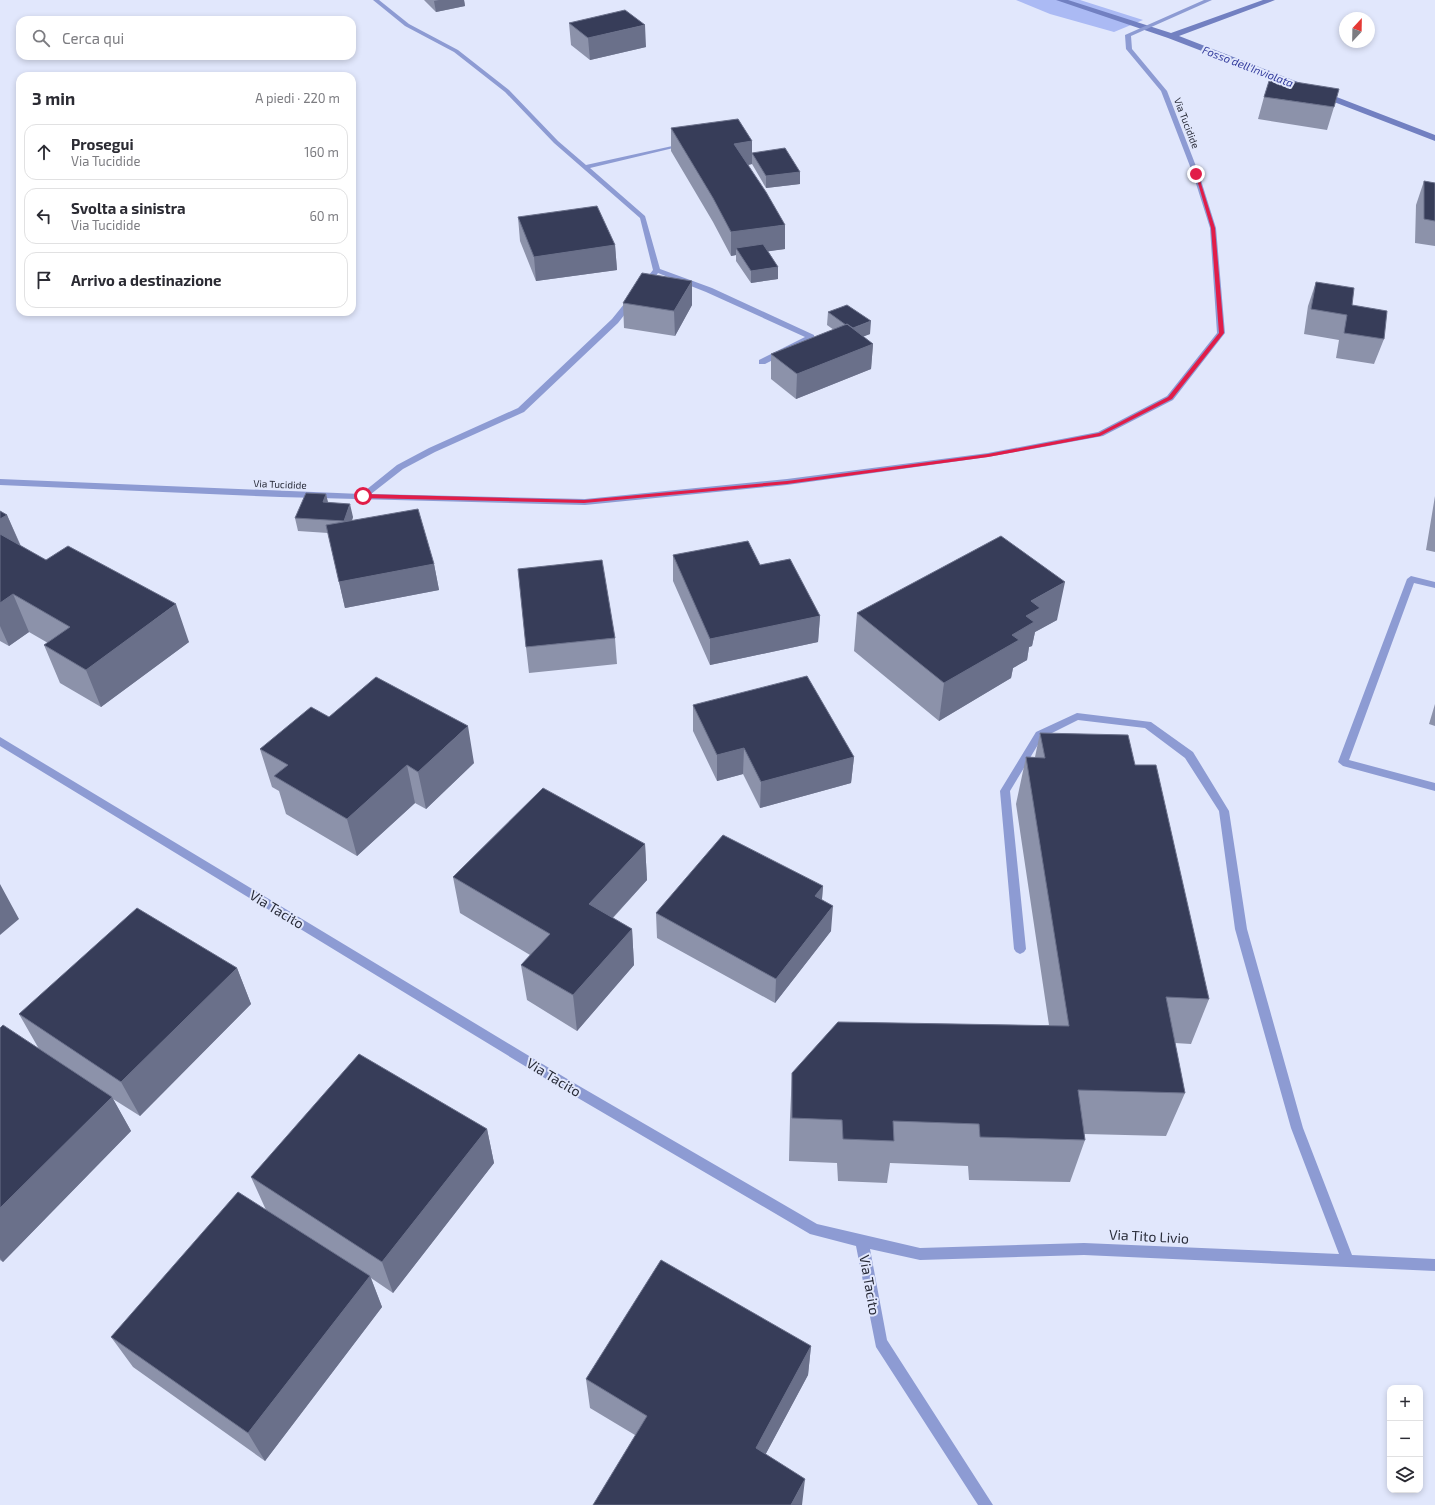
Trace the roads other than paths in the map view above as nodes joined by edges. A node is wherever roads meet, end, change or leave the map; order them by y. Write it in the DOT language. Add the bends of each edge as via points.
graph roads {
  1 [pos="376,0"];
  2 [pos="1209,0"];
  3 [pos="690,143"];
  4 [pos="586,168"];
  5 [pos="657,270"];
  6 [pos="762,362"];
  7 [pos="0,482"];
  8 [pos="363,496"];
  9 [pos="1435,585"];
  10 [pos="0,742"];
  11 [pos="1435,787"];
  12 [pos="1020,949"];
  13 [pos="862,1242"];
  14 [pos="1348,1261"];
  15 [pos="1435,1265"];
  16 [pos="986,1505"];
  1 -- 4 [label="street" via="407,25 456,51 506,90 556,142"];
  2 -- 8 [label="street, Via Tucidide" via="1128,35 1129,48 1164,91 1196,174 1213,228 1221,333 1170,398 1100,434 988,455 787,482 584,502"];
  3 -- 4 [label="street" via="667,146"];
  4 -- 5 [label="street" via="643,217"];
  5 -- 6 [label="street" via="709,290 810,337"];
  5 -- 8 [label="street" via="615,321 521,410 400,467"];
  7 -- 8 [label="street, Via Tucidide"];
  9 -- 11 [label="street" via="1411,579 1343,762"];
  10 -- 13 [label="street, Via Tacito" via="570,1087 815,1230"];
  12 -- 14 [label="street" via="1005,791 1039,735 1077,716 1148,725 1189,755 1224,811 1243,936 1297,1128"];
  13 -- 14 [label="street, Via Tito Livio" via="920,1254 1084,1249"];
  13 -- 16 [label="street, Via Tacito" via="881,1342"];
  14 -- 15 [label="street, Via Tito Livio"];
}
